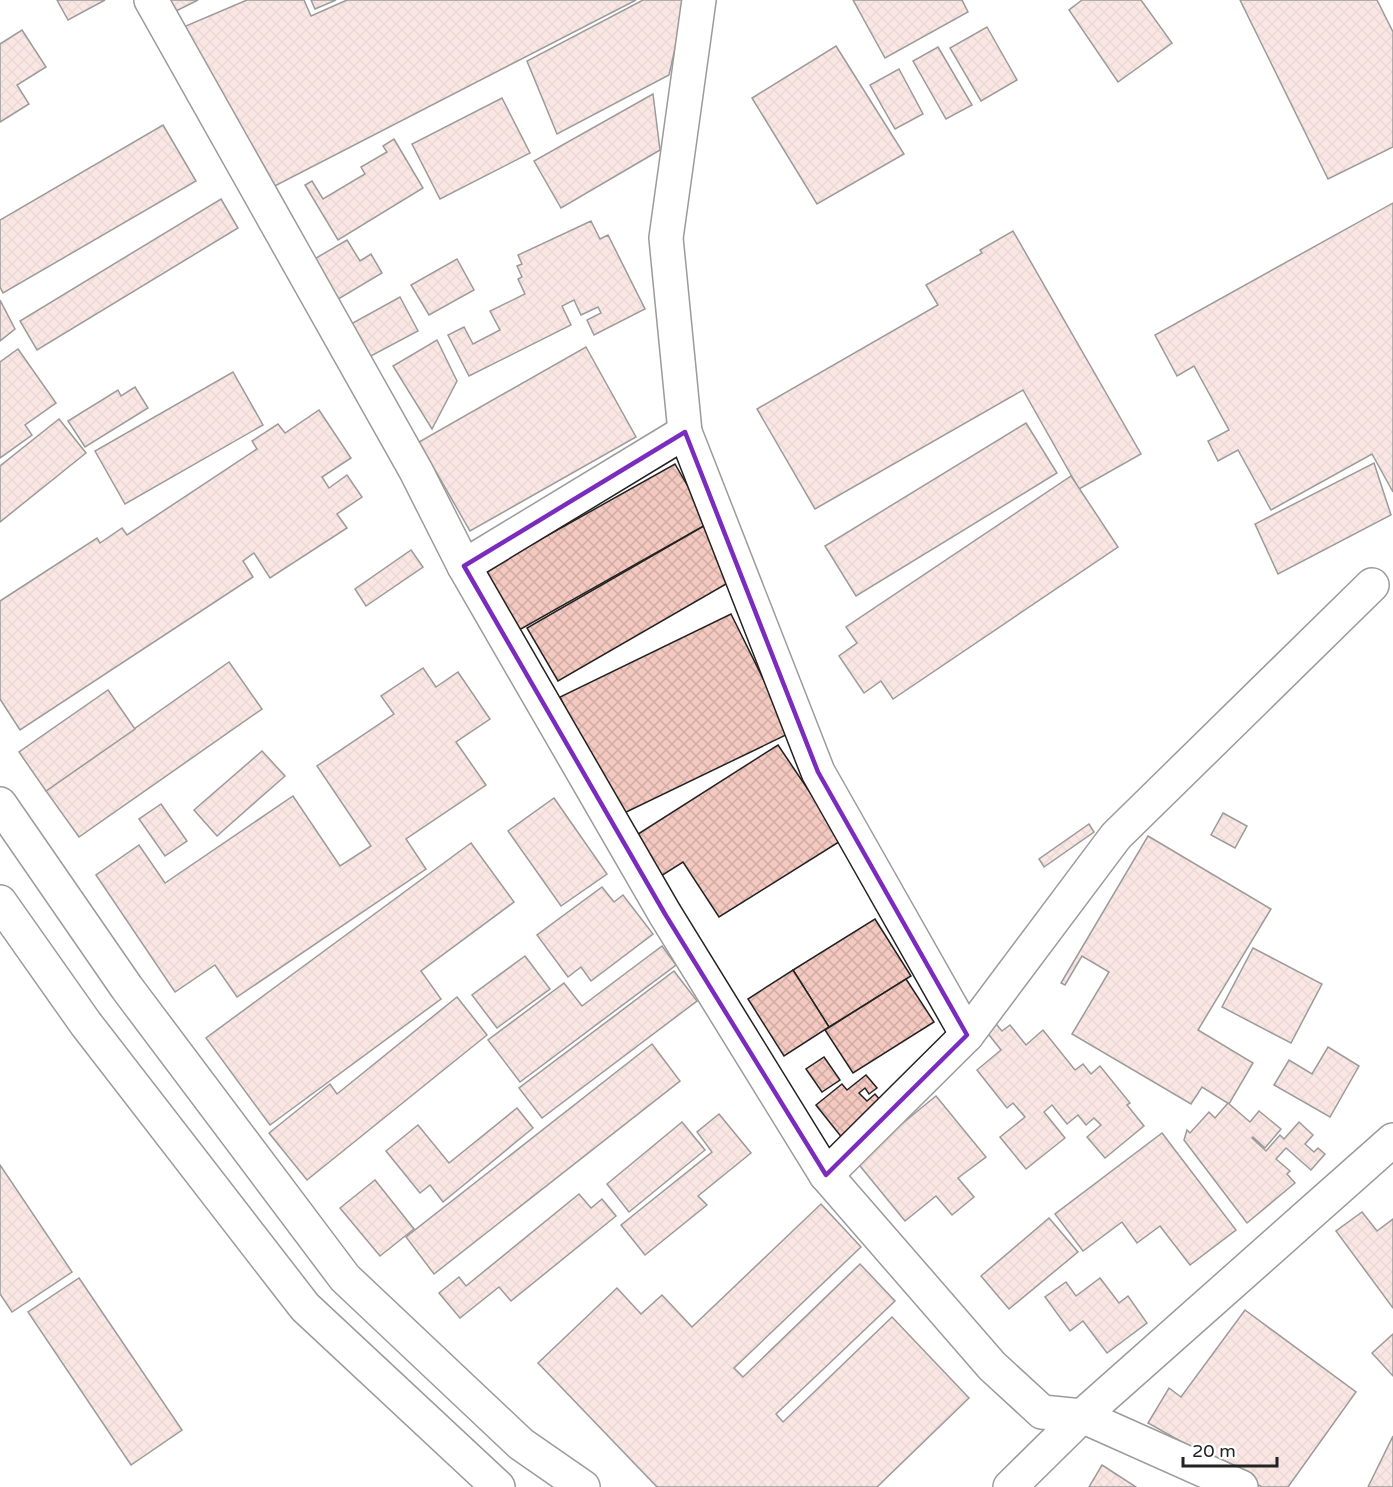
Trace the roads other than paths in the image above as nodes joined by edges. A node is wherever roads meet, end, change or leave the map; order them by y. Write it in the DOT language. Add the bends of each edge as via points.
graph roads {
  1 [pos="150,0"];
  2 [pos="699,0"];
  3 [pos="685,432"];
  4 [pos="464,566"];
  5 [pos="1372,585"];
  6 [pos="0,804"];
  7 [pos="0,902"];
  8 [pos="967,1035"];
  9 [pos="1393,1140"];
  10 [pos="826,1175"];
  11 [pos="1082,1416"];
  12 [pos="497,1486"];
  13 [pos="583,1487"];
  14 [pos="1010,1487"];
  15 [pos="1241,1487"];
  1 -- 4 [label="street" via="416,471"];
  2 -- 3 [label="street" via="666,238"];
  3 -- 4 [label="street"];
  3 -- 8 [label="street" via="818,772"];
  4 -- 10 [label="street" via="666,914"];
  5 -- 8 [label="street" via="1116,836"];
  6 -- 13 [label="street" via="127,988 345,1278 521,1444"];
  7 -- 12 [label="street" via="87,1024 305,1307"];
  8 -- 10 [label="street"];
  9 -- 11 [label="street"];
  10 -- 11 [label="street" via="992,1366 1042,1412"];
  11 -- 14 [label="street"];
  11 -- 15 [label="street"];
}
